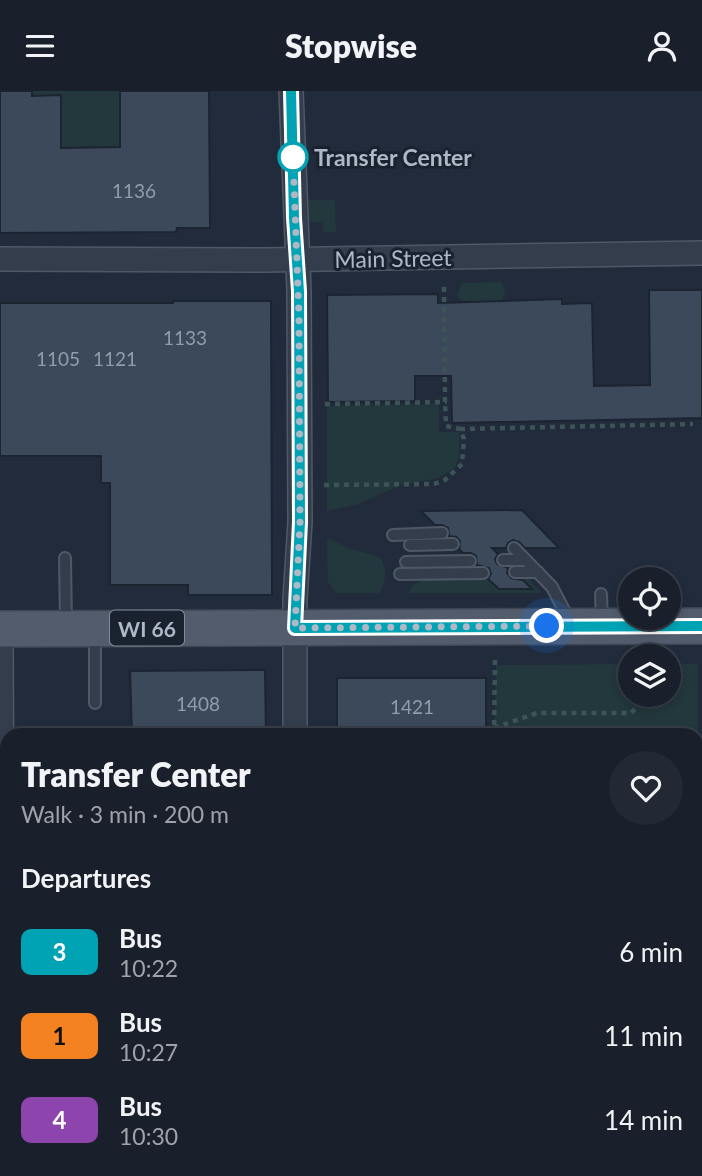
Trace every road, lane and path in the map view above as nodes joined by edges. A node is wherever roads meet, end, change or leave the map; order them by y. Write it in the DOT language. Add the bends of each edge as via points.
graph roads {
  1 [pos="291,91"];
  2 [pos="702,253"];
  3 [pos="0,259"];
  4 [pos="298,260"];
  5 [pos="444,284"];
  6 [pos="444,402"];
  7 [pos="325,404"];
  8 [pos="693,425"];
  9 [pos="460,429"];
  10 [pos="324,485"];
  11 [pos="442,533"];
  12 [pos="393,535"];
  13 [pos="453,544"];
  14 [pos="410,545"];
  15 [pos="514,548"];
  16 [pos="65,558"];
  17 [pos="503,560"];
  18 [pos="524,560"];
  19 [pos="470,561"];
  20 [pos="406,562"];
  21 [pos="516,572"];
  22 [pos="538,572"];
  23 [pos="482,573"];
  24 [pos="400,574"];
  25 [pos="592,615"];
  26 [pos="618,618"];
  27 [pos="681,624"];
  28 [pos="702,626"];
  29 [pos="295,628"];
  30 [pos="1,629"];
  31 [pos="80,629"];
  32 [pos="495,660"];
  33 [pos="95,703"];
  34 [pos="636,707"];
  35 [pos="3,728"];
  36 [pos="295,728"];
  37 [pos="494,728"];
  1 -- 4 [label="street"];
  2 -- 4 [label="street, Main Street"];
  3 -- 4 [label="street, Main Street"];
  4 -- 29 [label="street" via="300,522"];
  5 -- 6 [label="path"];
  6 -- 7 [label="path"];
  6 -- 9 [label="path" via="446,426"];
  8 -- 9 [label="path"];
  9 -- 10 [label="path" via="462,464 445,480 434,484"];
  11 -- 12 [label="lane"];
  13 -- 14 [label="lane"];
  15 -- 18 [label="lane"];
  16 -- 31 [label="lane"];
  17 -- 18 [label="lane"];
  18 -- 22 [label="lane"];
  19 -- 20 [label="lane"];
  21 -- 22 [label="lane"];
  22 -- 25 [label="lane"];
  23 -- 24 [label="lane"];
  25 -- 26 [label="main road, WI 66"];
  25 -- 29 [label="main road, WI 66"];
  27 -- 28 [label="main road, WI 66"];
  29 -- 31 [label="main road, WI 66"];
  29 -- 36 [label="street"];
  30 -- 31 [label="main road, WI 66"];
  30 -- 35 [label="street"];
  31 -- 33 [label="lane"];
  32 -- 37 [label="path"];
  34 -- 37 [label="path" via="631,713 537,713"];
}
